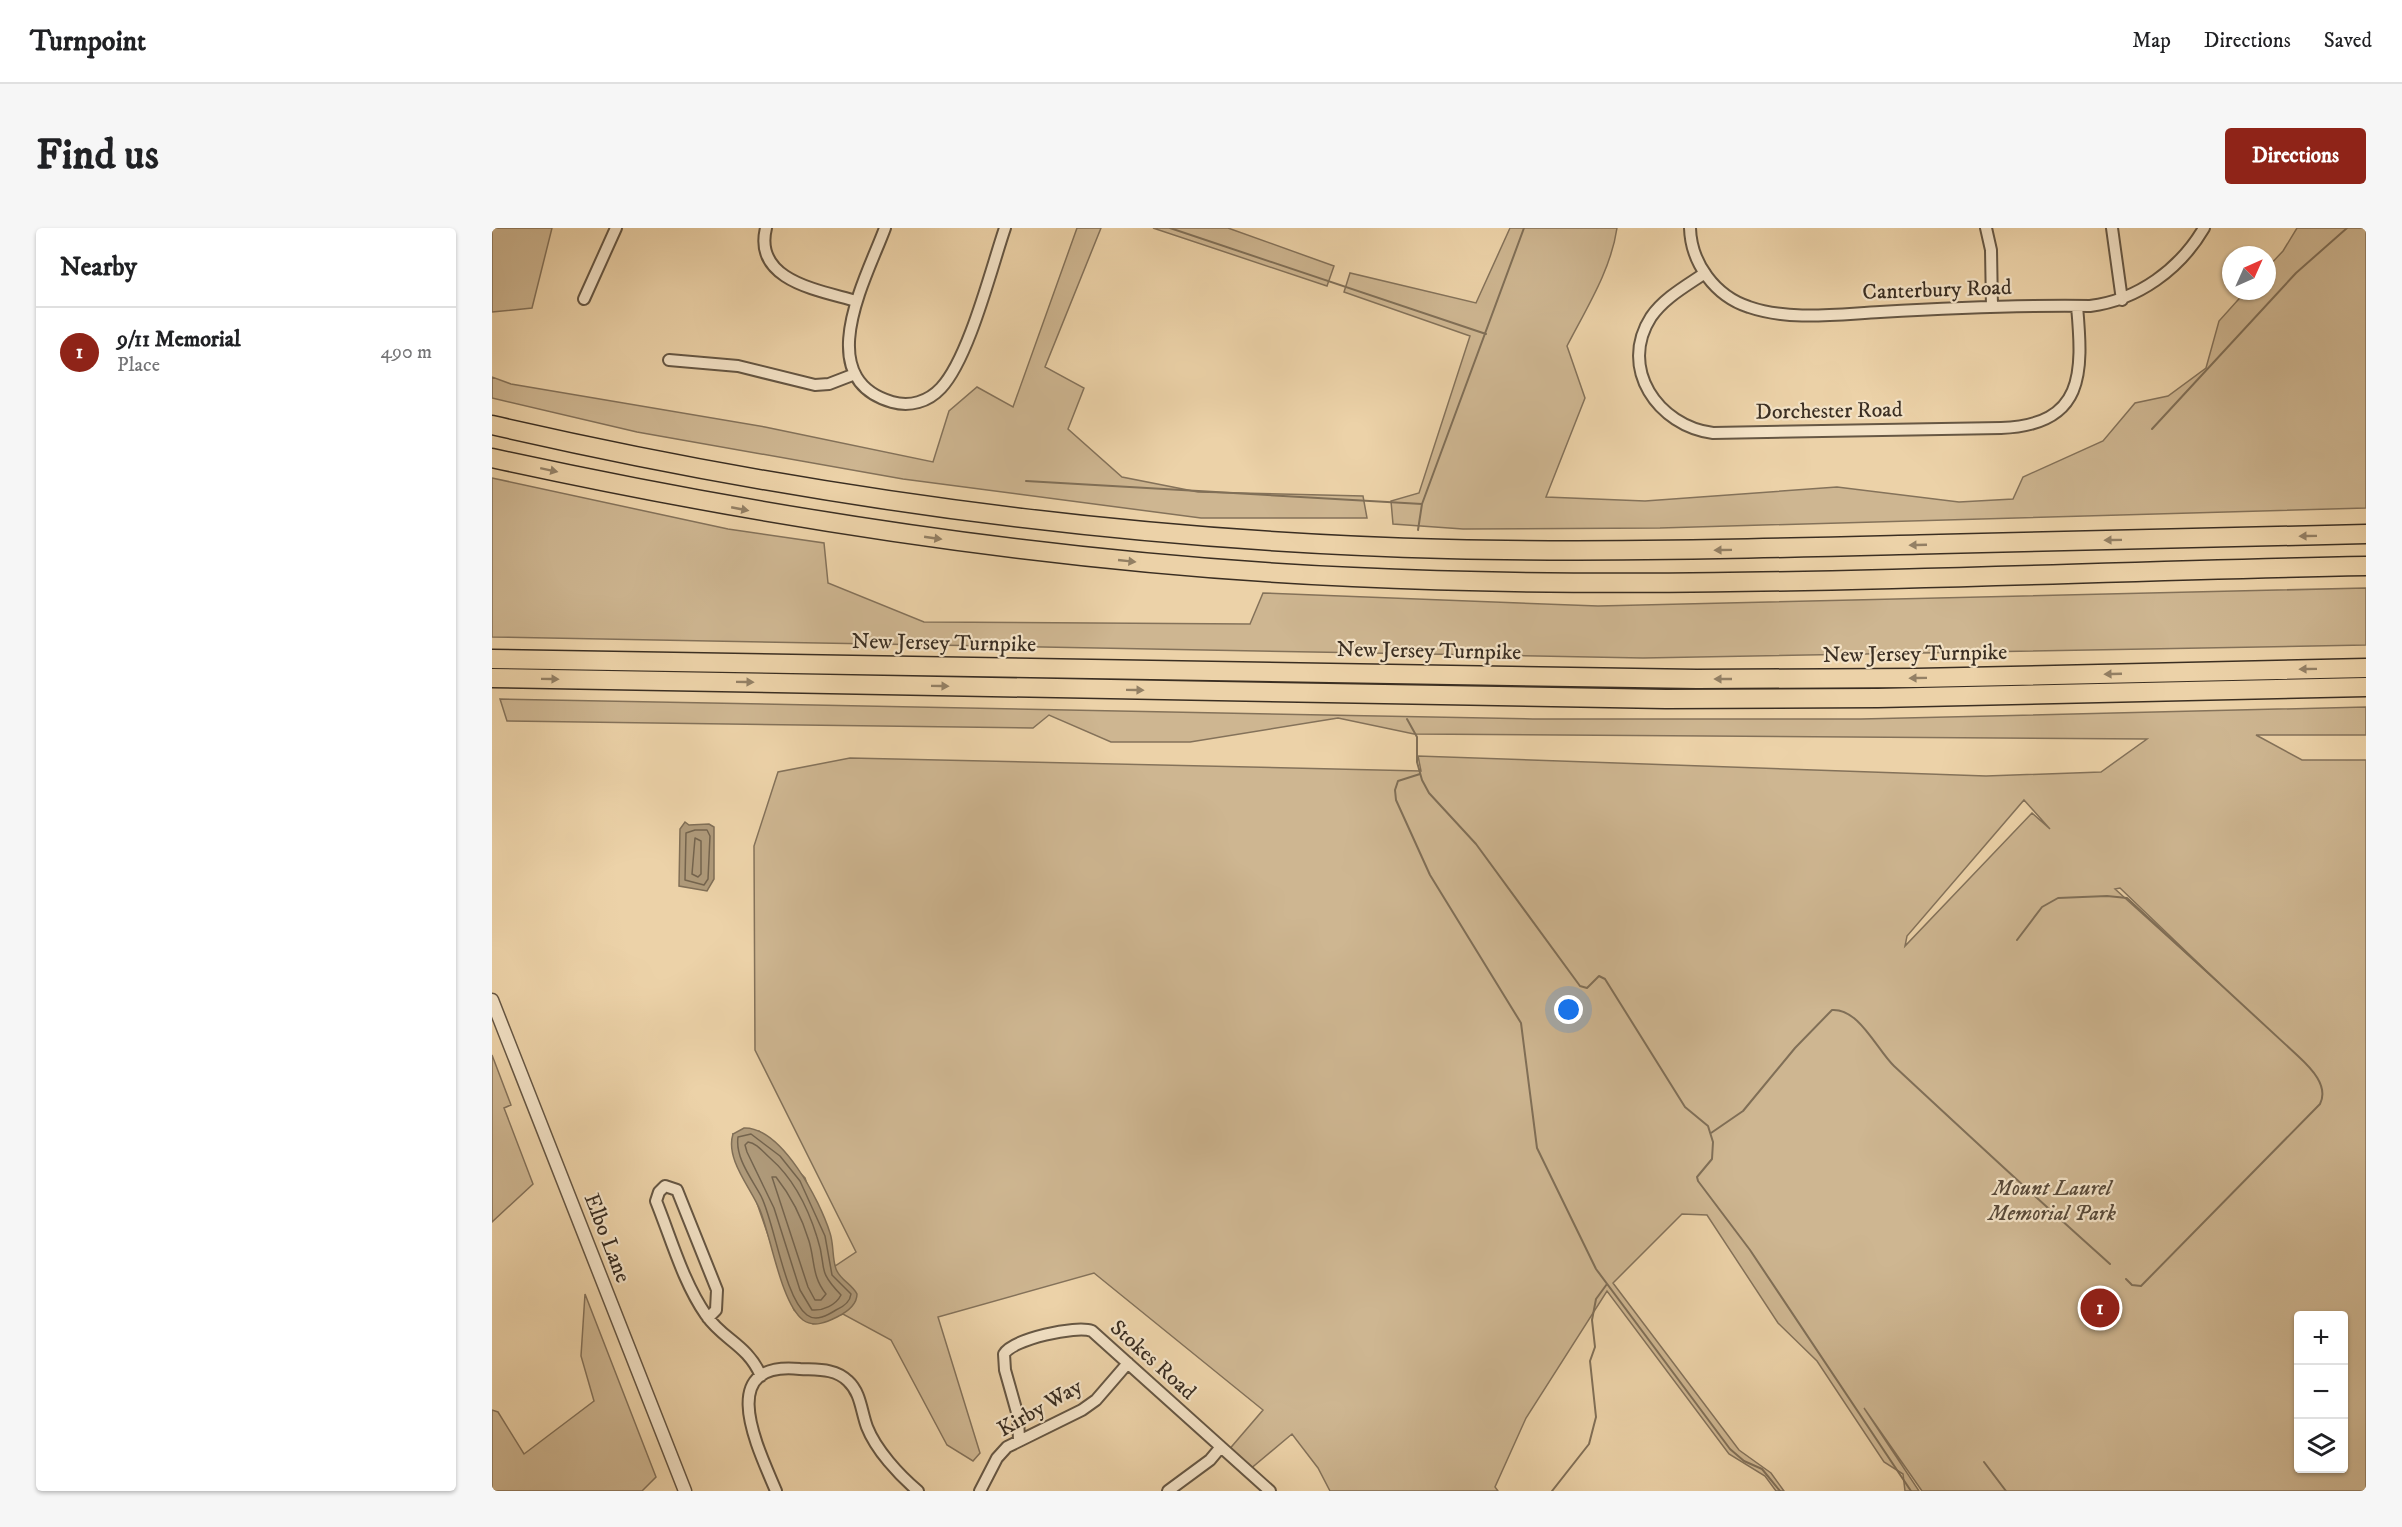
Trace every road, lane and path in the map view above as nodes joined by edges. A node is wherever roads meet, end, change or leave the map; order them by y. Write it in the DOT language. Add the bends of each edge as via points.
graph roads {
  1 [pos="616,228"];
  2 [pos="765,228"];
  3 [pos="885,228"];
  4 [pos="1005,228"];
  5 [pos="1690,228"];
  6 [pos="1986,228"];
  7 [pos="2112,228"];
  8 [pos="2204,228"];
  9 [pos="1705,273"];
  10 [pos="584,299"];
  11 [pos="2122,300"];
  12 [pos="856,301"];
  13 [pos="2077,306"];
  14 [pos="1992,308"];
  15 [pos="669,360"];
  16 [pos="855,374"];
  17 [pos="492,425"];
  18 [pos="492,458"];
  19 [pos="2366,534"];
  20 [pos="2366,566"];
  21 [pos="492,659"];
  22 [pos="2366,668"];
  23 [pos="492,678"];
  24 [pos="2366,687"];
  25 [pos="492,1000"];
  26 [pos="708,1318"];
  27 [pos="1128,1363"];
  28 [pos="761,1376"];
  29 [pos="1019,1440"];
  30 [pos="1220,1448"];
  31 [pos="685,1491"];
  32 [pos="776,1491"];
  33 [pos="918,1491"];
  34 [pos="980,1491"];
  35 [pos="1168,1491"];
  36 [pos="1270,1491"];
  1 -- 10 [label="street"];
  2 -- 12 [label="street" via="765,253 777,271 796,282"];
  3 -- 12 [label="street"];
  4 -- 16 [label="street" via="959,360 935,394 917,403 891,402 868,389"];
  5 -- 9 [label="street, Canterbury Road" via="1692,248"];
  6 -- 14 [label="street" via="1991,250"];
  7 -- 11 [label="street"];
  8 -- 11 [label="street, Canterbury Road" via="2174,266"];
  9 -- 13 [label="street, Dorchester Road" via="1656,311 1643,334 1639,361 1647,387 1663,411 1686,427 1713,433 2001,428 2036,424 2060,411 2078,380"];
  9 -- 14 [label="street, Canterbury Road" via="1730,299 1774,313"];
  11 -- 13 [label="street, Canterbury Road"];
  12 -- 16 [label="street" via="848,342"];
  13 -- 14 [label="street, Canterbury Road"];
  15 -- 16 [label="street" via="738,366 815,385"];
  19 -- 17 [label="highway, one-way" via="1622,551 1447,549 1272,540 1084,524 885,499 699,468"];
  18 -- 20 [label="highway, one-way" via="739,508 908,535 1139,562 1338,577 1654,582"];
  22 -- 21 [label="highway, New Jersey Turnpike, one-way" via="1686,679"];
  23 -- 24 [label="highway, New Jersey Turnpike, one-way" via="1666,699"];
  25 -- 31 [label="street, Elbo Lane"];
  26 -- 26 [label="street" via="656,1201 665,1186 677,1190 717,1290 716,1310"];
  26 -- 28 [label="street" via="747,1352"];
  27 -- 29 [label="street, Kirby Way" via="1096,1400 1082,1410"];
  27 -- 29 [label="street, Stokes Road" via="1085,1328 1069,1329 1007,1349 1003,1359 1018,1416"];
  27 -- 30 [label="street, Stokes Road"];
  28 -- 32 [label="street" via="748,1395 747,1411"];
  28 -- 33 [label="street" via="791,1367 833,1372 847,1380 857,1393 875,1442"];
  29 -- 34 [label="street, Kirby Way" via="997,1458"];
  30 -- 35 [label="street"];
  30 -- 36 [label="street, Stokes Road"];
}
